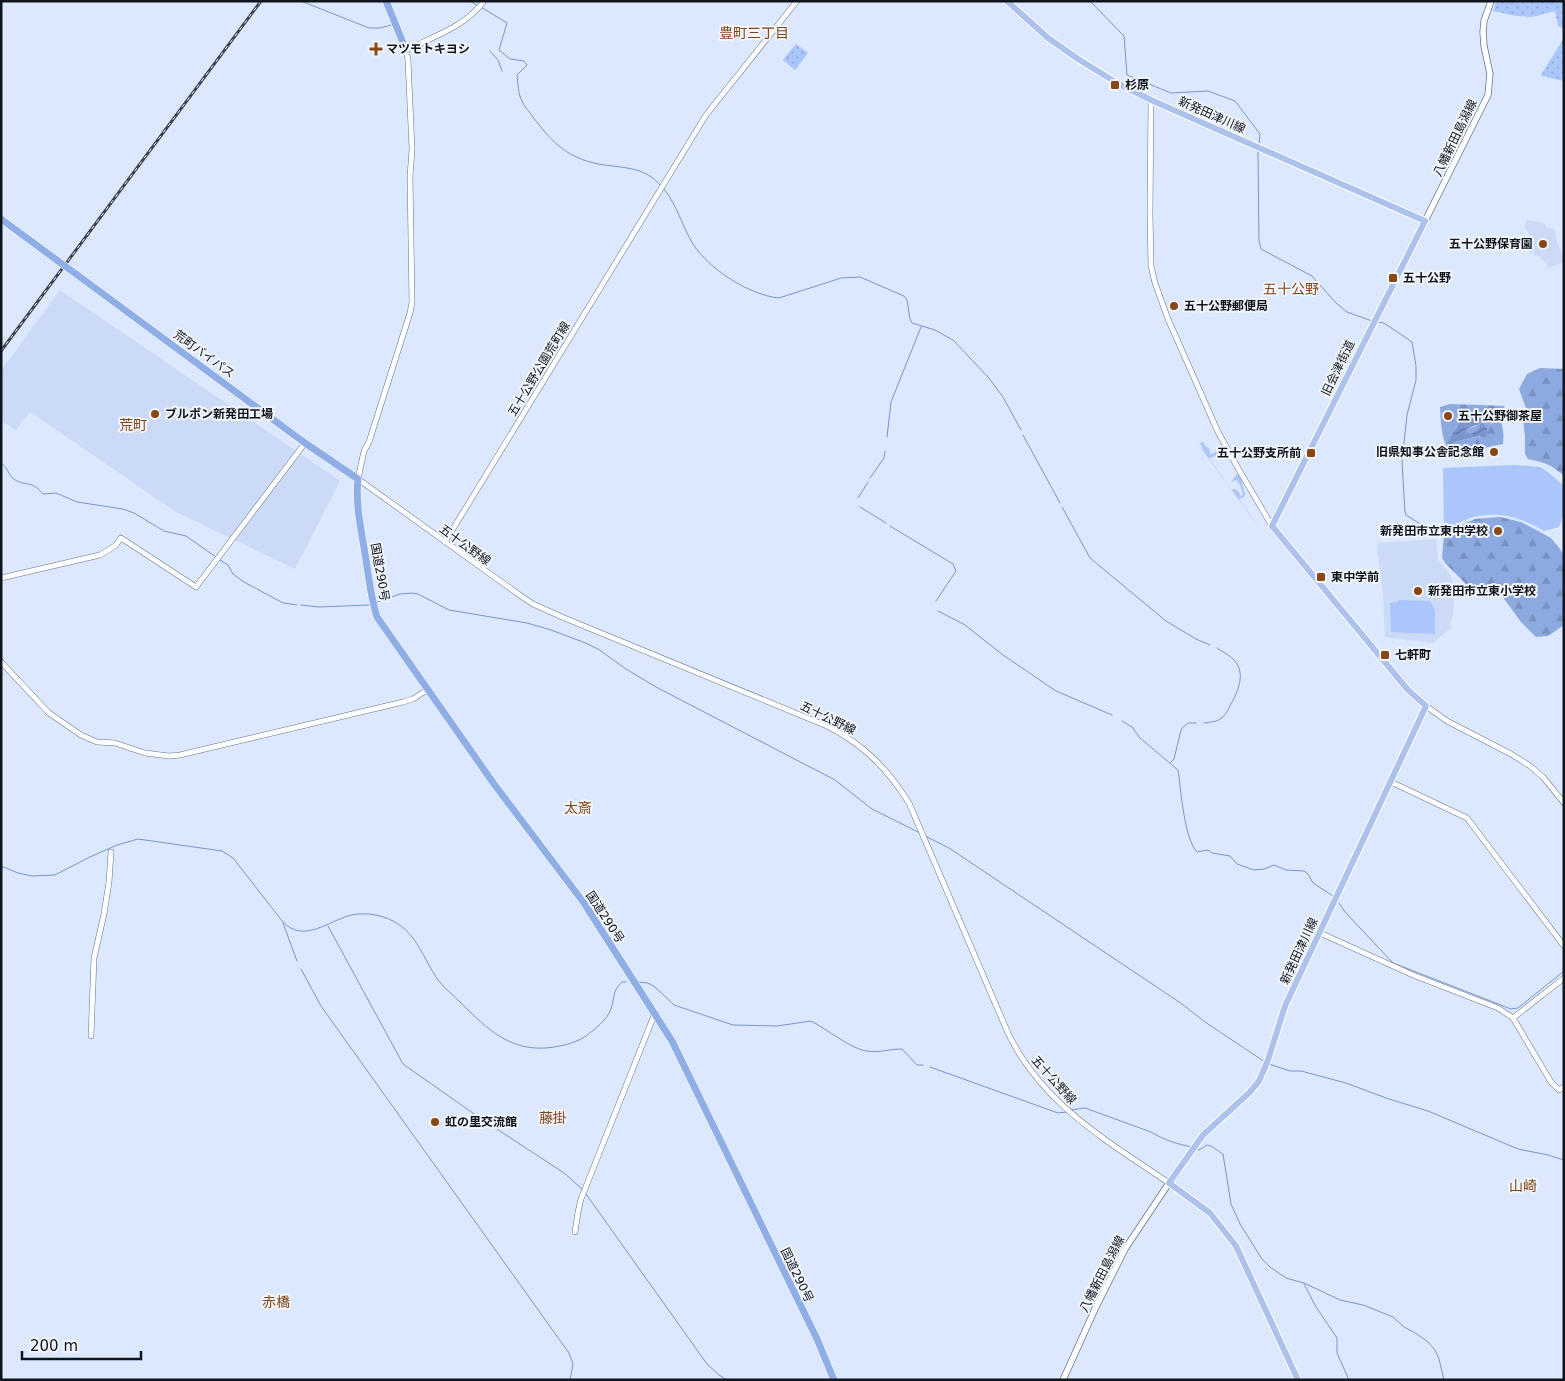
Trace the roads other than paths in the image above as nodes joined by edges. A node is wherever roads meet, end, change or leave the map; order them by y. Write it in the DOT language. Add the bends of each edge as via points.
graph roads {
  1 [pos="386,1"];
  2 [pos="797,1"];
  3 [pos="1007,1"];
  4 [pos="1491,1"];
  5 [pos="481,5"];
  6 [pos="406,50"];
  7 [pos="1151,100"];
  8 [pos="1,213"];
  9 [pos="1,219"];
  10 [pos="1425,221"];
  11 [pos="38,245"];
  12 [pos="305,443"];
  13 [pos="358,479"];
  14 [pos="1272,526"];
  15 [pos="445,542"];
  16 [pos="1,578"];
  17 [pos="1,662"];
  18 [pos="427,690"];
  19 [pos="1426,706"];
  20 [pos="1390,782"];
  21 [pos="1564,803"];
  22 [pos="111,852"];
  23 [pos="1320,933"];
  24 [pos="1564,946"];
  25 [pos="1564,978"];
  26 [pos="655,1013"];
  27 [pos="1513,1018"];
  28 [pos="91,1036"];
  29 [pos="1564,1087"];
  30 [pos="1169,1183"];
  31 [pos="575,1232"];
  32 [pos="834,1380"];
  33 [pos="1063,1380"];
  34 [pos="1298,1380"];
  1 -- 6 [label="highway"];
  2 -- 15 [label="street, 五十公野公園荒町線" via="706,115"];
  3 -- 7 [label="main road, 新発田津川線" via="1048,38 1078,59"];
  4 -- 10 [label="main road, 八幡新田島潟線" via="1483,32 1490,74 1488,95"];
  5 -- 6 [label="street" via="447,31"];
  6 -- 13 [label="street" via="412,149 412,302"];
  7 -- 10 [label="main road, 新発田津川線"];
  7 -- 14 [label="street" via="1151,266 1155,283 1218,432"];
  8 -- 11 [label="highway, 荒町バイパス"];
  9 -- 11 [label="highway, 荒町バイパス"];
  10 -- 14 [label="main road, 旧会津街道"];
  11 -- 12 [label="highway, 荒町バイパス, bridge"];
  12 -- 13 [label="highway, 荒町バイパス"];
  12 -- 16 [label="street" via="196,587 121,538 100,555"];
  13 -- 15 [label="street, 五十公野線"];
  13 -- 18 [label="highway, 国道290号" via="360,522 375,612"];
  14 -- 19 [label="main road" via="1408,690"];
  15 -- 30 [label="street, 五十公野線" via="533,604 828,726 876,759 895,781 913,812 1008,1033 1026,1065 1077,1119"];
  17 -- 18 [label="street" via="49,713 81,735 97,742 169,756 403,702"];
  18 -- 26 [label="highway, 国道290号" via="584,903"];
  19 -- 20 [label="main road, 新発田津川線"];
  19 -- 21 [label="street" via="1530,766"];
  20 -- 23 [label="main road, 新発田津川線"];
  20 -- 24 [label="street" via="1467,818"];
  22 -- 28 [label="street" via="94,958"];
  23 -- 27 [label="street" via="1413,975 1498,1008"];
  23 -- 30 [label="main road, 新発田津川線" via="1285,1006 1259,1081 1203,1135"];
  25 -- 27 [label="street"];
  26 -- 31 [label="street" via="581,1199"];
  26 -- 32 [label="highway, 国道290号" via="672,1040"];
  27 -- 29 [label="street" via="1550,1082 1560,1090"];
  30 -- 33 [label="main road, 八幡新田島潟線" via="1125,1249"];
  30 -- 34 [label="main road" via="1210,1213 1228,1233"];
}
